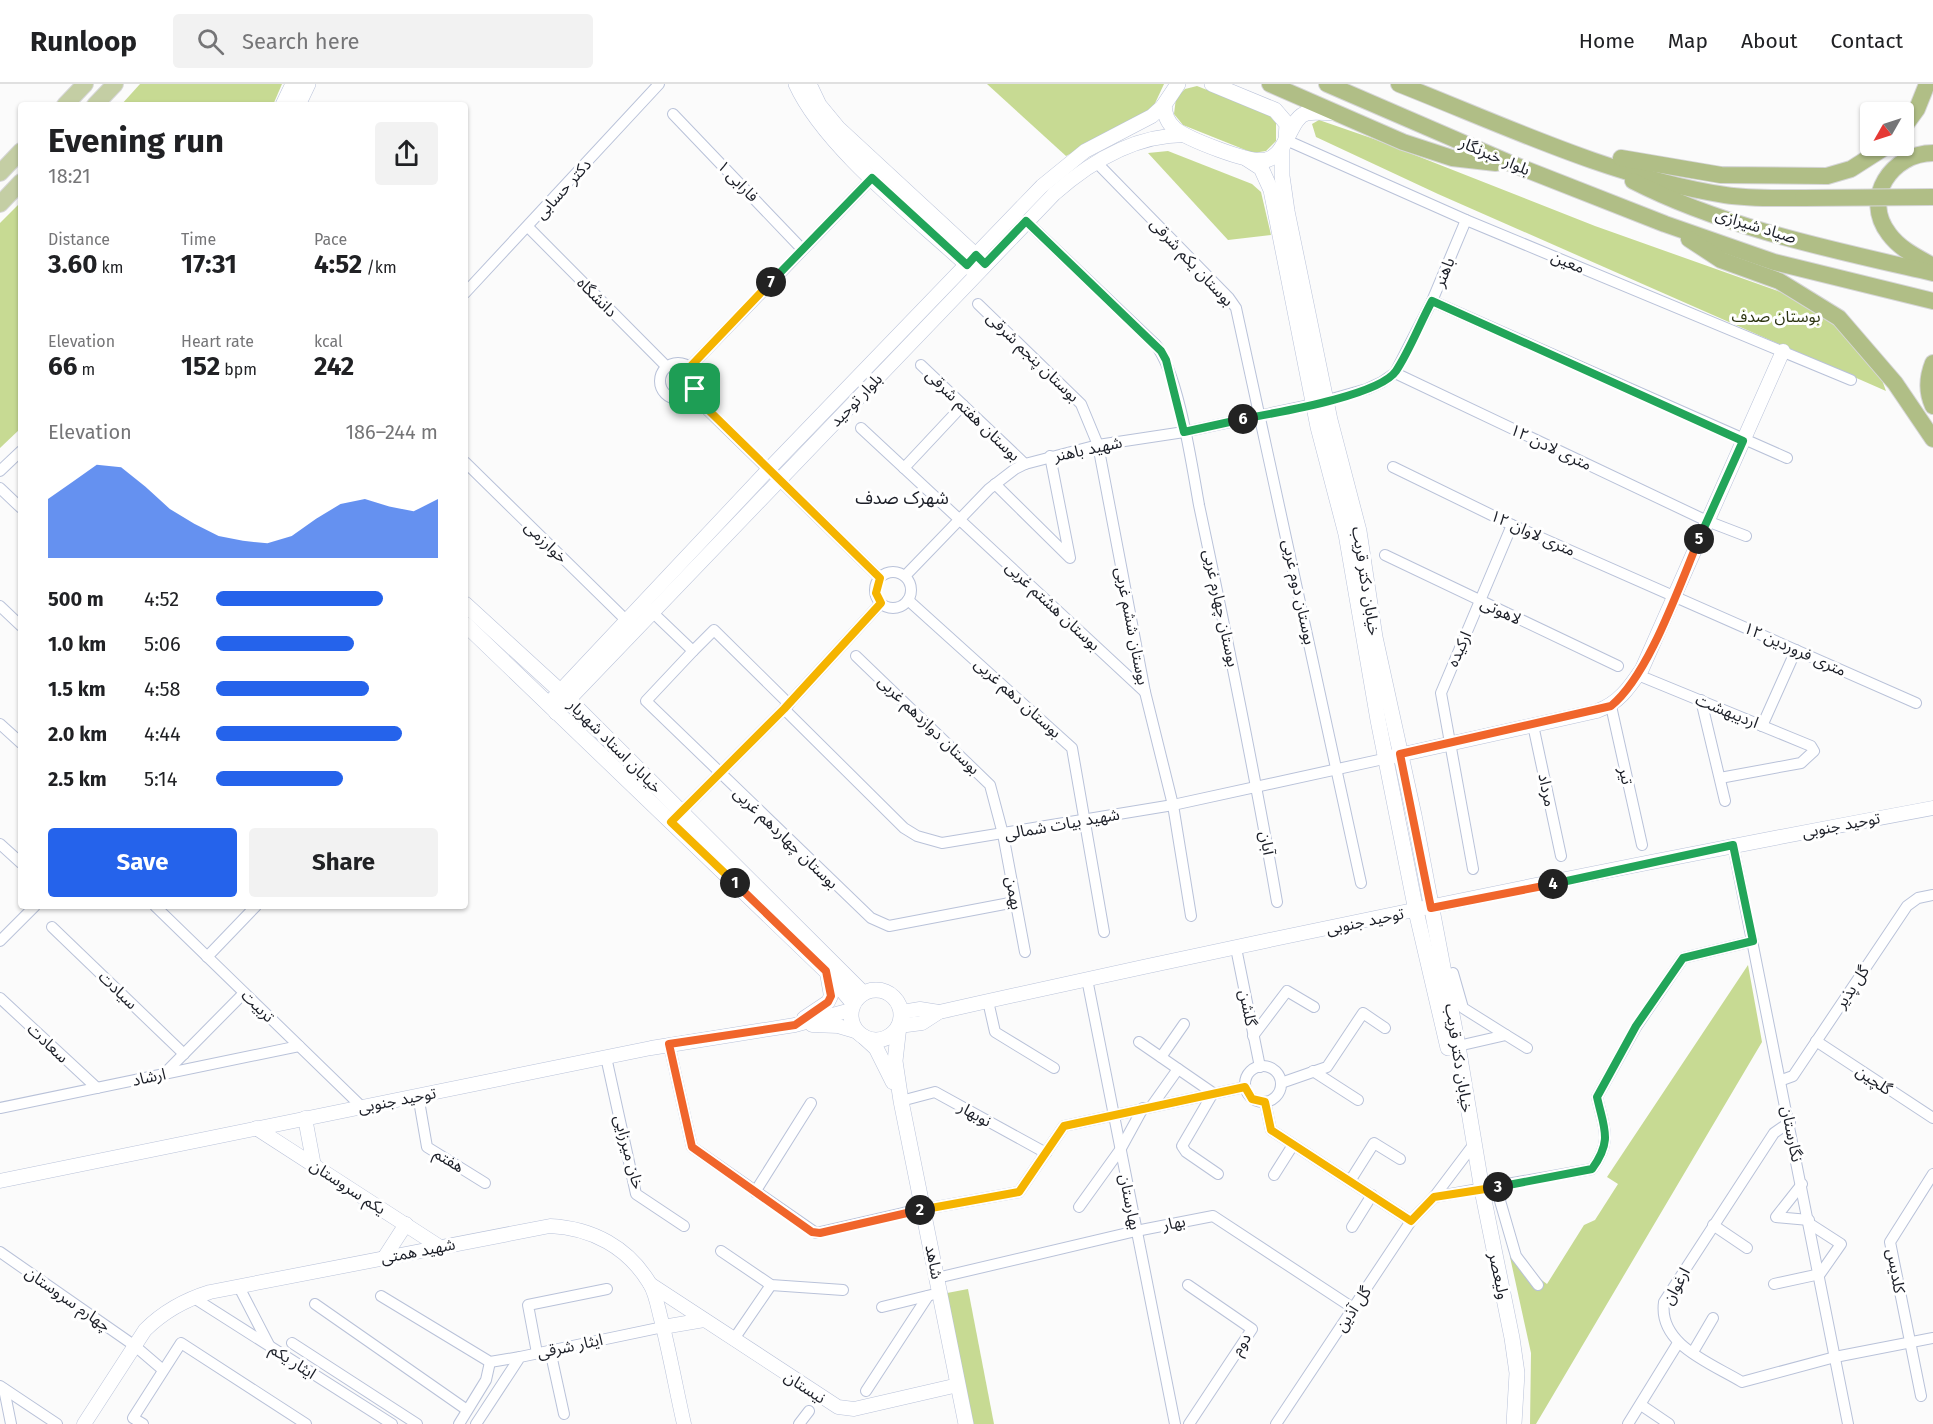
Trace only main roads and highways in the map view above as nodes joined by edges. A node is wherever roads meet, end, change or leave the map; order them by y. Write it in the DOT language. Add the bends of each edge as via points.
graph roads {
  1 [pos="85,84"];
  2 [pos="115,84"];
  3 [pos="293,84"];
  4 [pos="308,84"];
  5 [pos="796,84"];
  6 [pos="809,84"];
  7 [pos="1178,84"];
  8 [pos="1212,84"];
  9 [pos="1270,84"];
  10 [pos="1327,84"];
  11 [pos="1399,84"];
  12 [pos="1927,84"];
  13 [pos="68,102"];
  14 [pos="98,102"];
  15 [pos="284,102"];
  16 [pos="299,102"];
  17 [pos="1334,113"];
  18 [pos="1914,113"];
  19 [pos="1284,144"];
  20 [pos="1549,144"];
  21 [pos="1933,153"];
  22 [pos="18,154"];
  23 [pos="1871,156"];
  24 [pos="1587,157"];
  25 [pos="1247,159"];
  26 [pos="1512,164"];
  27 [pos="2,168"];
  28 [pos="18,186"];
  29 [pos="1933,197"];
  30 [pos="8,201"];
  31 [pos="1665,224"];
  32 [pos="959,248"];
  33 [pos="976,264"];
  34 [pos="1933,266"];
  35 [pos="1933,273"];
  36 [pos="1933,301"];
  37 [pos="1933,363"];
  38 [pos="1320,403"];
  39 [pos="1933,406"];
  40 [pos="1933,439"];
  41 [pos="468,607"];
  42 [pos="468,627"];
  43 [pos="662,803"];
  44 [pos="700,827"];
  45 [pos="684,835"];
  46 [pos="1424,910"];
  47 [pos="856,1002"];
  48 [pos="900,1019"];
  49 [pos="860,1034"];
  50 [pos="902,1101"];
  51 [pos="1470,1128"];
  52 [pos="966,1424"];
  53 [pos="1514,1424"];
  1 -- 13 [label="main road"];
  2 -- 14 [label="main road"];
  3 -- 15 [label="main road"];
  4 -- 16 [label="main road"];
  5 -- 32 [label="main road" via="824,128 872,178"];
  6 -- 32 [label="main road" via="819,105 838,128"];
  7 -- 25 [label="main road" via="1164,105 1169,122 1185,135"];
  8 -- 19 [label="main road, خیابان دکتر قریب" via="1275,110 1287,124"];
  9 -- 17 [label="highway"];
  10 -- 26 [label="highway, بلوار خبرنگار"];
  11 -- 20 [label="highway, بلوار خبرنگار"];
  12 -- 18 [label="highway"];
  17 -- 19 [label="main road" via="1300,116"];
  17 -- 26 [label="highway" via="1452,158"];
  19 -- 25 [label="main road" via="1264,161"];
  19 -- 38 [label="main road, خیابان دکتر قریب" via="1282,176"];
  20 -- 23 [label="highway" via="1721,175 1827,176 1851,169"];
  20 -- 24 [label="highway, بلوار خبرنگار"];
  21 -- 34 [label="highway" via="1899,162 1884,179 1880,218 1902,248"];
  22 -- 27 [label="main road"];
  24 -- 29 [label="highway, bridge" via="1658,180 1750,197"];
  24 -- 35 [label="highway, صیاد شیرازی" via="1686,205 1765,230"];
  25 -- 38 [label="main road, خیابان دکتر قریب" via="1261,168 1271,190"];
  26 -- 31 [label="highway, بلوار خبرنگار"];
  28 -- 30 [label="main road"];
  31 -- 36 [label="highway, صیاد شیرازی" via="1774,262"];
  31 -- 40 [label="highway" via="1721,260 1779,281 1839,318 1895,383"];
  32 -- 33 [label="main road"];
  37 -- 39 [label="highway" via="1928,395"];
  38 -- 46 [label="main road, خیابان دکتر قریب" via="1359,531 1394,756"];
  41 -- 43 [label="main road, خیابان استاد شهریار" via="564,695"];
  42 -- 43 [label="main road, خیابان استاد شهریار" via="552,708"];
  43 -- 44 [label="main road, خیابان استاد شهریار" via="683,810"];
  43 -- 45 [label="main road, خیابان استاد شهریار" via="671,822"];
  44 -- 45 [label="main road" via="687,822 681,828"];
  44 -- 47 [label="main road, خیابان استاد شهریار"];
  45 -- 47 [label="main road, خیابان استاد شهریار"];
  46 -- 51 [label="main road, خیابان دکتر قریب" via="1458,1046"];
  46 -- 51 [label="main road, خیابان دکتر قریب" via="1460,1102"];
  47 -- 48 [label="main road" via="871,990 888,992 894,997"];
  47 -- 49 [label="main road"];
  48 -- 49 [label="main road" via="887,1038 879,1041"];
  48 -- 50 [label="main road" via="895,1061"];
  49 -- 50 [label="main road" via="876,1048"];
  50 -- 52 [label="main road, شاهد" via="935,1289"];
  51 -- 53 [label="main road, ولیعصر" via="1489,1188 1517,1373"];
}
